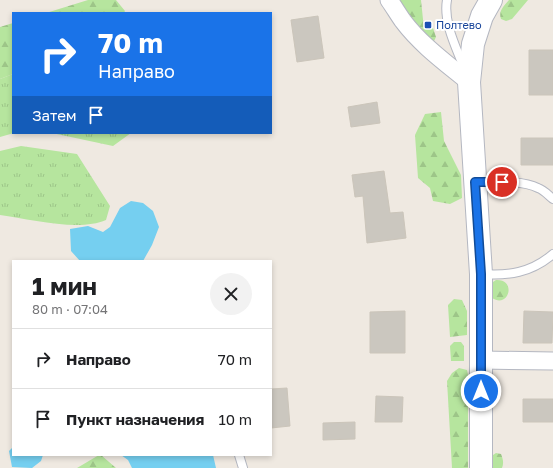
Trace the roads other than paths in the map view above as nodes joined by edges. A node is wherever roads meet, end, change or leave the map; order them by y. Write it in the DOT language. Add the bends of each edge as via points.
graph roads {
  1 [pos="389,0"];
  2 [pos="447,0"];
  3 [pos="491,0"];
  4 [pos="469,82"];
  5 [pos="475,182"];
  6 [pos="553,199"];
  7 [pos="553,254"];
  8 [pos="481,274"];
  9 [pos="481,360"];
  10 [pos="553,361"];
  11 [pos="239,456"];
  12 [pos="243,468"];
  13 [pos="481,468"];
  1 -- 4 [label="street" via="421,40"];
  2 -- 4 [label="lane" via="445,9 450,31"];
  3 -- 4 [label="street" via="474,39"];
  4 -- 5 [label="street"];
  5 -- 6 [label="lane" via="526,184 537,187"];
  5 -- 8 [label="street"];
  7 -- 8 [label="lane" via="543,263 514,273 500,276"];
  8 -- 9 [label="street"];
  9 -- 10 [label="street"];
  9 -- 13 [label="street"];
  11 -- 12 [label="lane"];
}
